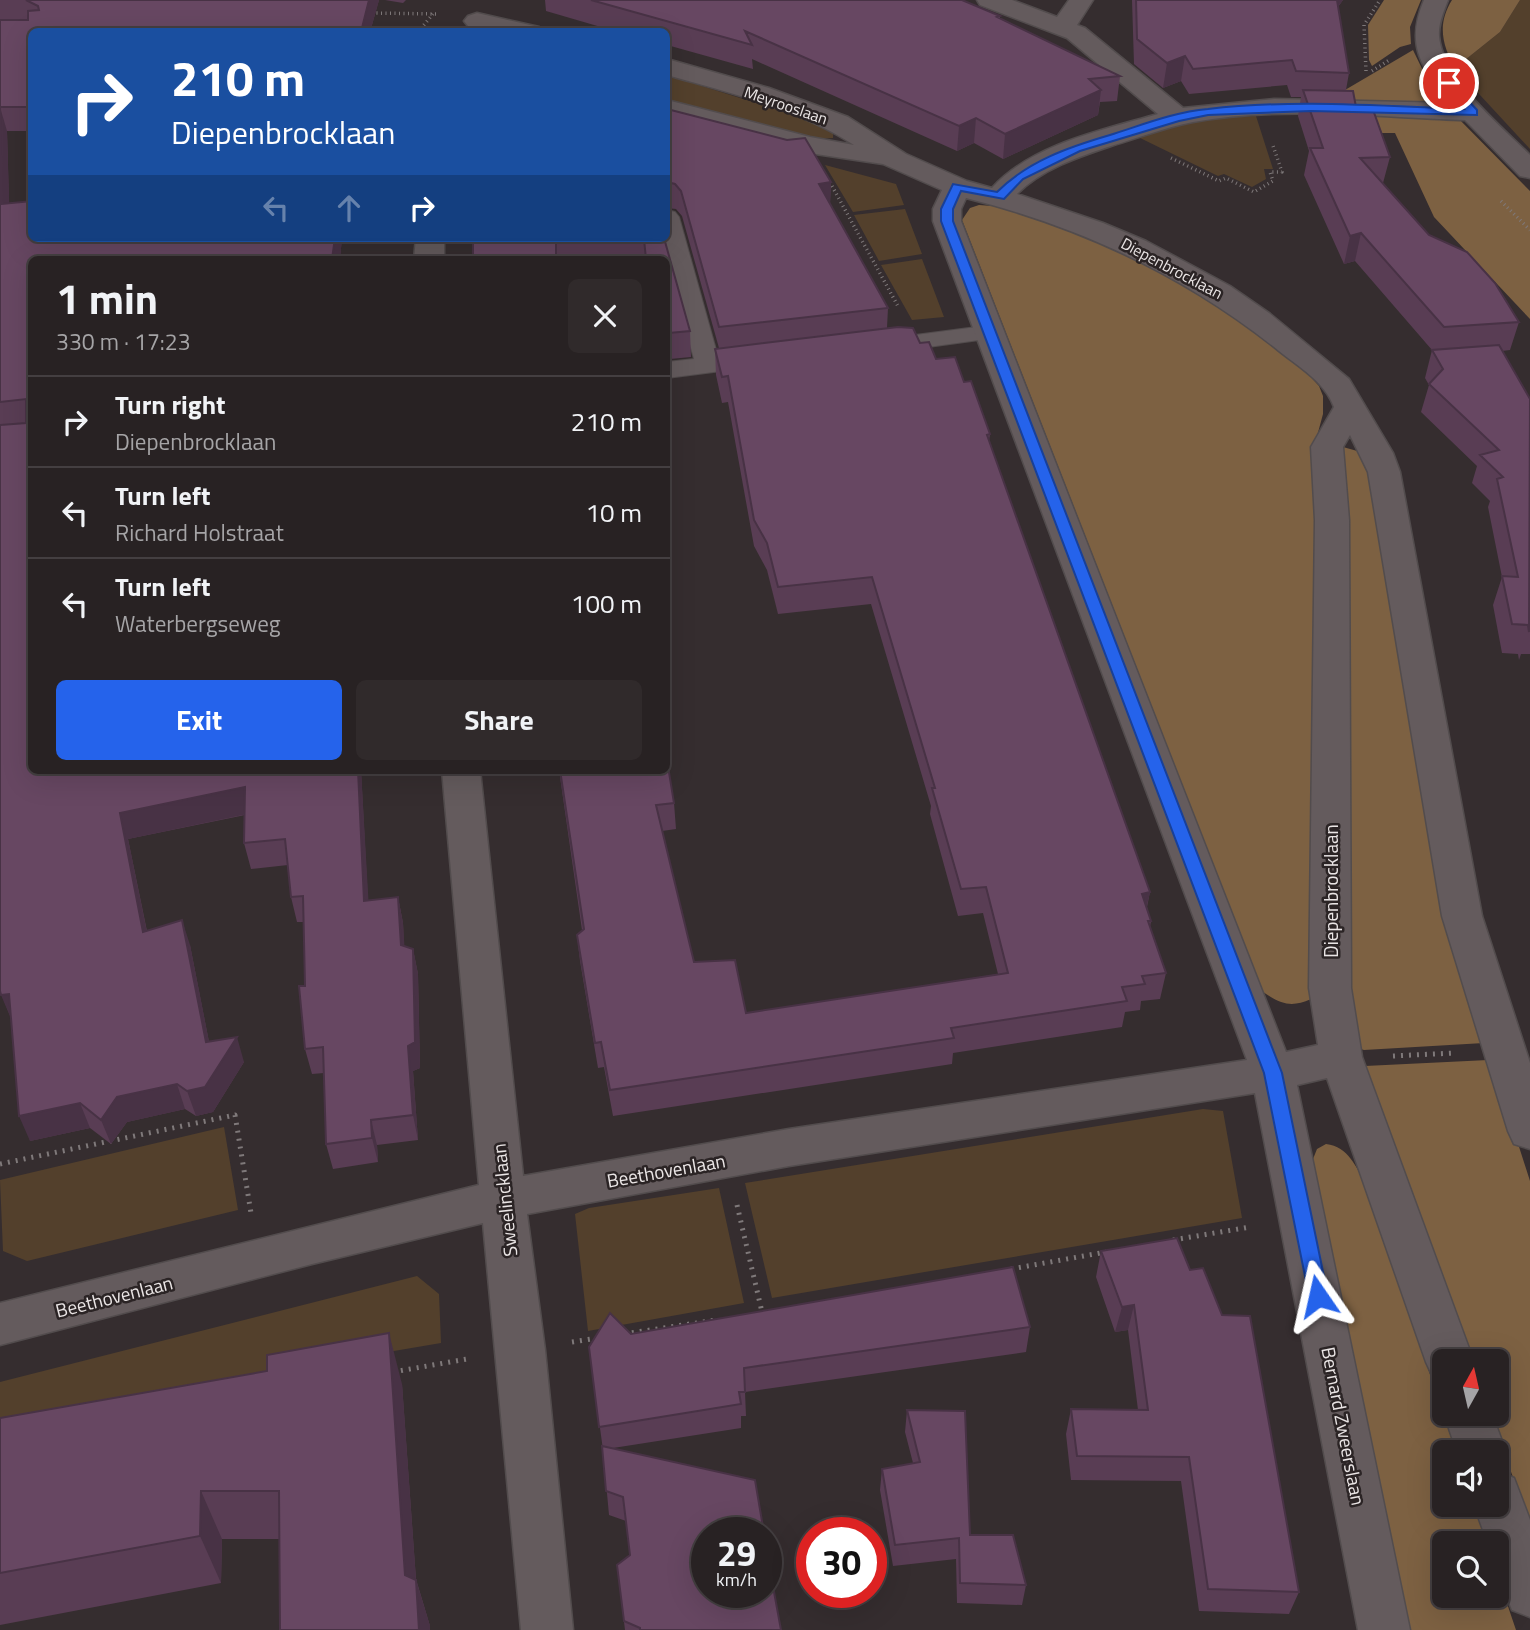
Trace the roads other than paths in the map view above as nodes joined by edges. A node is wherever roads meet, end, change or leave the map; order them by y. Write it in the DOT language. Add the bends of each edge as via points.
graph roads {
  1 [pos="500,0"];
  2 [pos="989,0"];
  3 [pos="1081,0"];
  4 [pos="1436,0"];
  5 [pos="474,26"];
  6 [pos="1063,27"];
  7 [pos="493,28"];
  8 [pos="670,68"];
  9 [pos="670,109"];
  10 [pos="1473,112"];
  11 [pos="1178,118"];
  12 [pos="1530,170"];
  13 [pos="927,173"];
  14 [pos="1000,197"];
  15 [pos="670,228"];
  16 [pos="992,332"];
  17 [pos="852,349"];
  18 [pos="787,357"];
  19 [pos="708,365"];
  20 [pos="670,370"];
  21 [pos="1349,408"];
  22 [pos="461,774"];
  23 [pos="1497,1035"];
  24 [pos="1341,1057"];
  25 [pos="1273,1073"];
  26 [pos="1530,1131"];
  27 [pos="503,1200"];
  28 [pos="0,1324"];
  29 [pos="1445,1349"];
  30 [pos="1504,1517"];
  31 [pos="1530,1592"];
  32 [pos="547,1630"];
  33 [pos="1384,1630"];
  1 -- 5 [label="street"];
  2 -- 6 [label="street"];
  3 -- 6 [label="street"];
  4 -- 10 [label="street" via="1427,46"];
  5 -- 7 [label="street"];
  6 -- 11 [label="street" via="1094,45"];
  8 -- 13 [label="street, Meyrooslaan" via="800,108 839,124"];
  9 -- 13 [label="street, Meyrooslaan"];
  10 -- 11 [label="street" via="1261,109"];
  10 -- 12 [label="street"];
  11 -- 14 [label="street" via="1076,149 1019,177"];
  13 -- 14 [label="street, Diepenbrocklaan"];
  13 -- 16 [label="street, Bernard Zweerslaan" via="947,209 947,221"];
  14 -- 21 [label="street, Diepenbrocklaan" via="1098,230 1187,272 1272,328 1344,392"];
  15 -- 19 [label="lane"];
  16 -- 17 [label="lane"];
  16 -- 25 [label="street, Bernard Zweerslaan"];
  18 -- 19 [label="lane"];
  19 -- 20 [label="lane"];
  21 -- 23 [label="street, Diepenbrocklaan" via="1378,452 1384,472 1451,863"];
  21 -- 24 [label="street, Diepenbrocklaan" via="1327,447 1332,520 1330,988"];
  22 -- 27 [label="street, Sweelincklaan"];
  23 -- 26 [label="street, Diepenbrocklaan"];
  24 -- 25 [label="street, Beethovenlaan"];
  24 -- 29 [label="street, Diepenbrocklaan"];
  25 -- 27 [label="street, Beethovenlaan"];
  25 -- 33 [label="street, Bernard Zweerslaan"];
  27 -- 28 [label="street, Beethovenlaan"];
  27 -- 32 [label="street, Sweelincklaan" via="522,1350"];
  30 -- 31 [label="street"];
}
